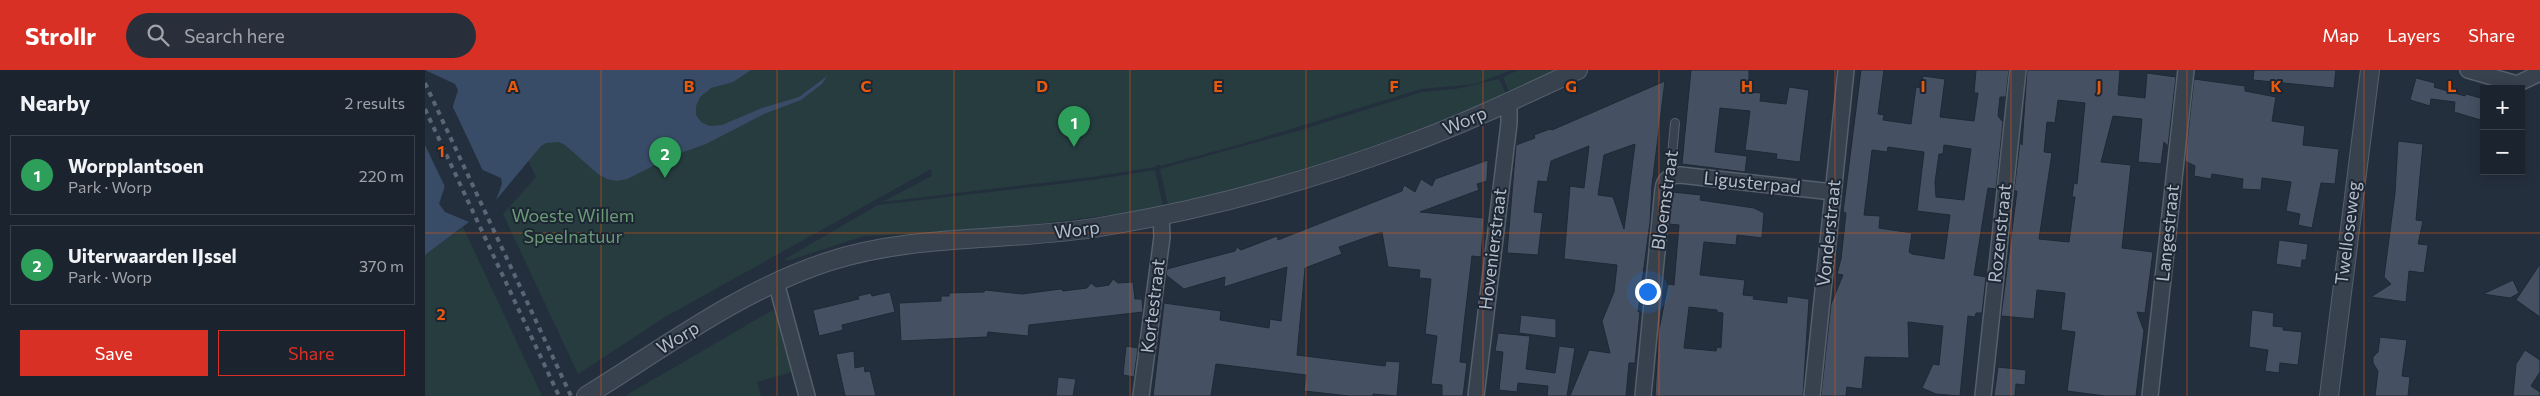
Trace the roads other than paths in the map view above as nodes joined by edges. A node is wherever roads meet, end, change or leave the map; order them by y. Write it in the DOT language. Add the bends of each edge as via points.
graph roads {
  1 [pos="1578,70"];
  2 [pos="1846,70"];
  3 [pos="2018,70"];
  4 [pos="2186,70"];
  5 [pos="2370,70"];
  6 [pos="2468,70"];
  7 [pos="2540,73"];
  8 [pos="1509,102"];
  9 [pos="1675,123"];
  10 [pos="1670,177"];
  11 [pos="1833,192"];
  12 [pos="1161,215"];
  13 [pos="776,282"];
  14 [pos="586,396"];
  15 [pos="807,396"];
  16 [pos="1141,396"];
  17 [pos="1476,396"];
  18 [pos="1643,396"];
  19 [pos="1812,396"];
  20 [pos="1983,396"];
  21 [pos="2150,396"];
  22 [pos="2329,396"];
  1 -- 8 [label="street, Worp"];
  2 -- 11 [label="street, Vonderstraat"];
  3 -- 20 [label="street, Rozenstraat"];
  4 -- 21 [label="street, Langestraat"];
  5 -- 22 [label="street, Twelloseweg"];
  6 -- 7 [label="street" via="2517,84"];
  8 -- 12 [label="street, Worp" via="1380,154 1283,185"];
  8 -- 17 [label="street, Hovenierstraat"];
  9 -- 10 [label="lane, Bloemstraat"];
  10 -- 11 [label="street, Ligusterpad" via="1680,175"];
  10 -- 18 [label="street, Bloemstraat" via="1663,187"];
  11 -- 19 [label="street, Vonderstraat"];
  12 -- 13 [label="street, Worp" via="1069,232 888,246 829,261"];
  12 -- 16 [label="street, Kortestraat" via="1162,237"];
  13 -- 14 [label="street, Worp" via="699,325"];
  13 -- 15 [label="street"];
}
